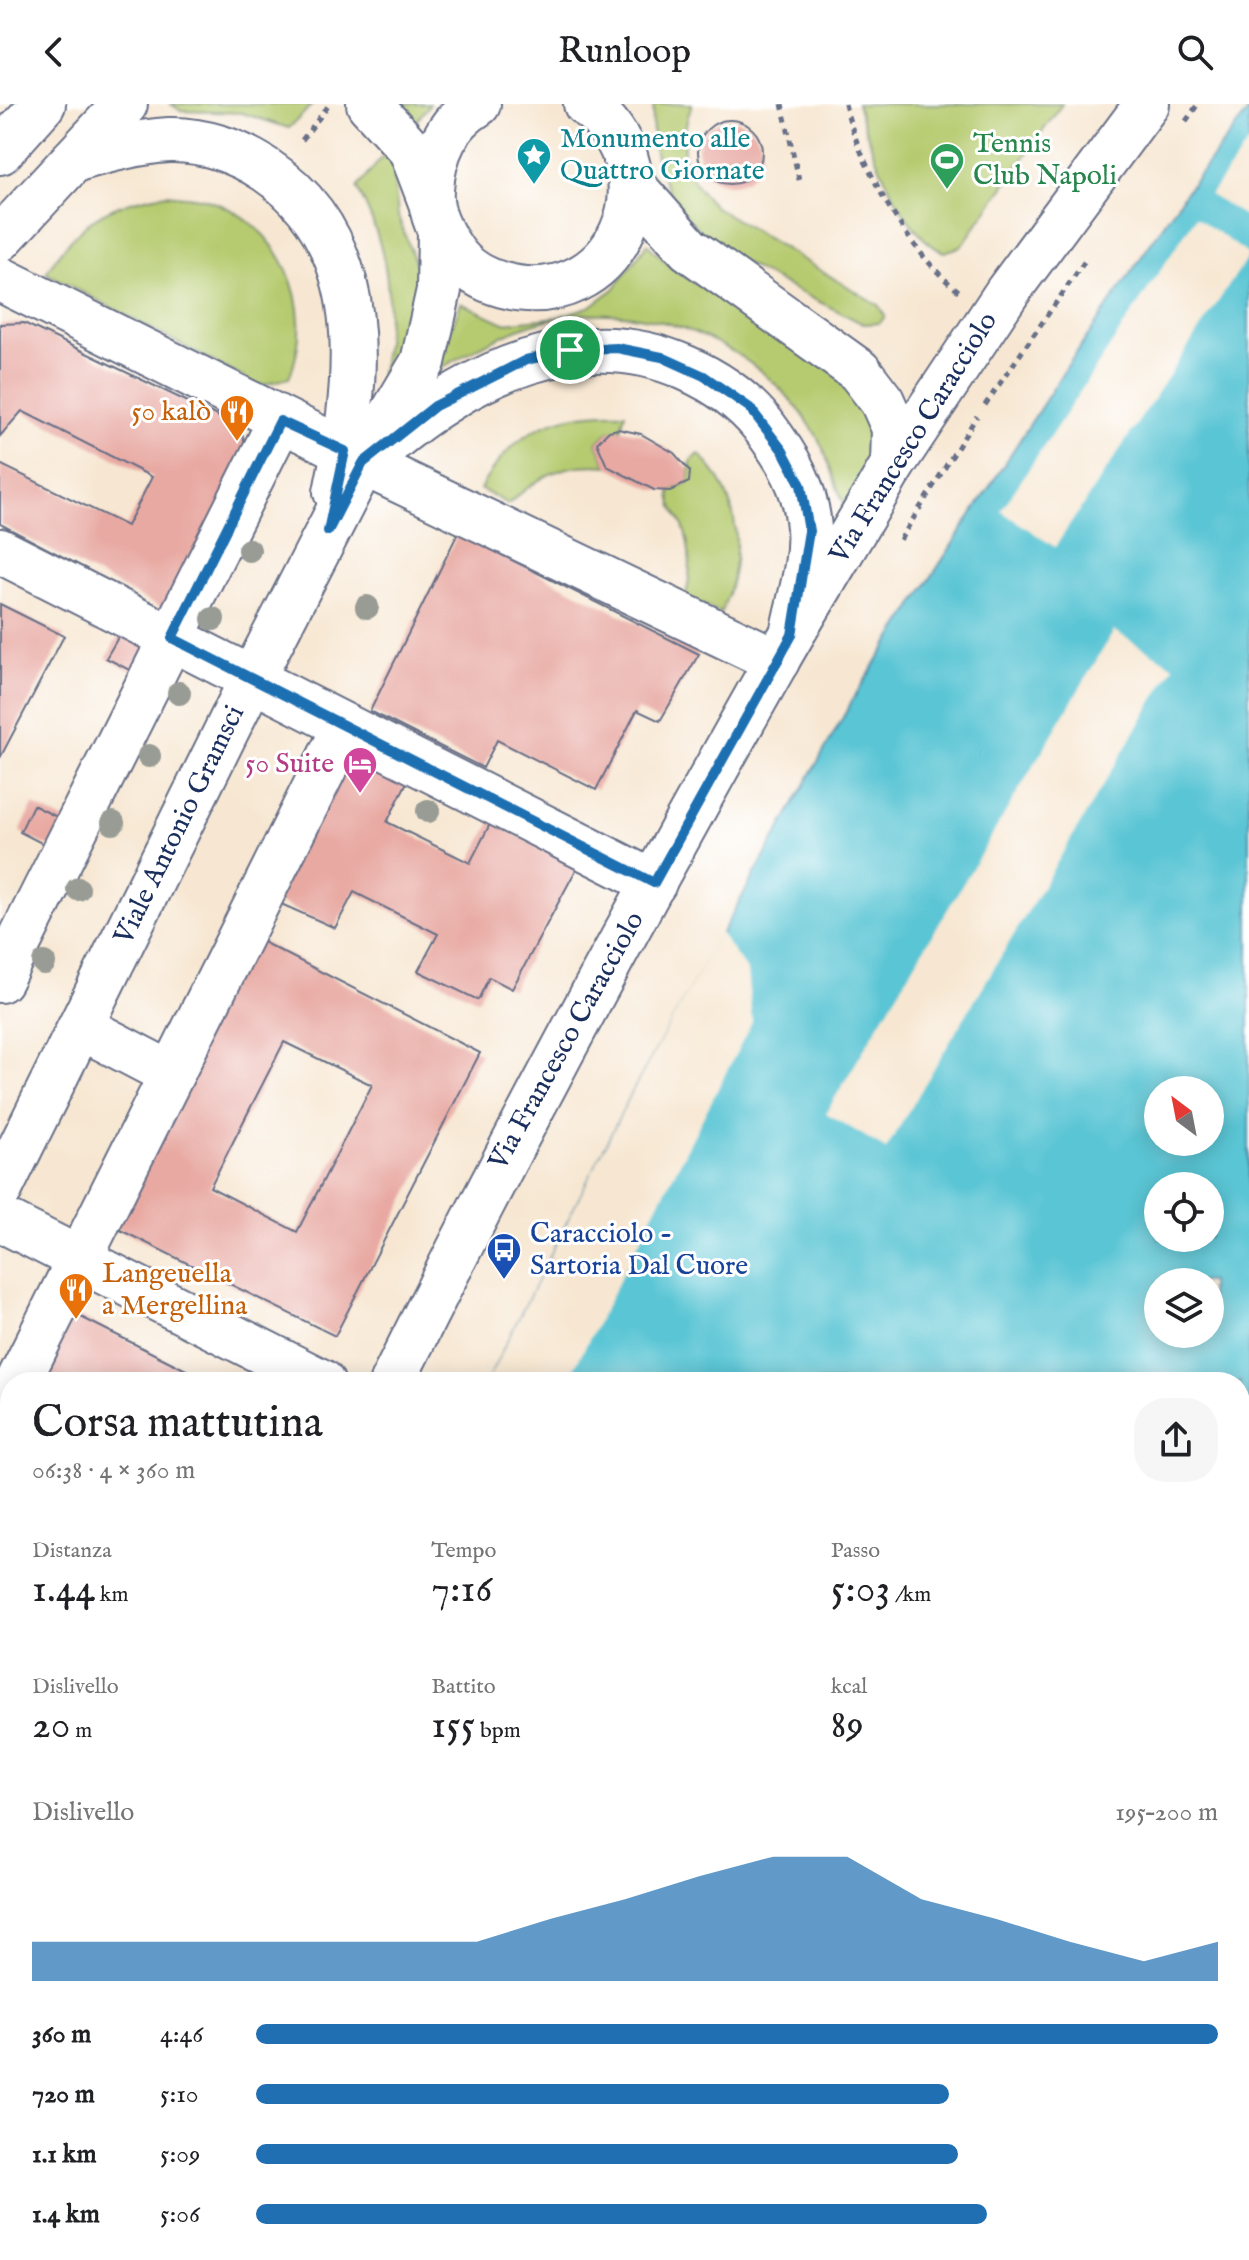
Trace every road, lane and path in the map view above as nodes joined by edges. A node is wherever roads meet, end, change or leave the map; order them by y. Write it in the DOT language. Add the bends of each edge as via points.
graph roads {
  1 [pos="43,104"];
  2 [pos="125,104"];
  3 [pos="329,104"];
  4 [pos="369,104"];
  5 [pos="478,104"];
  6 [pos="586,104"];
  7 [pos="629,104"];
  8 [pos="782,104"];
  9 [pos="845,104"];
  10 [pos="1198,104"];
  11 [pos="1164,116"];
  12 [pos="302,140"];
  13 [pos="2,146"];
  14 [pos="73,160"];
  15 [pos="630,170"];
  16 [pos="800,184"];
  17 [pos="435,216"];
  18 [pos="0,239"];
  19 [pos="1091,252"];
  20 [pos="0,279"];
  21 [pos="954,287"];
  22 [pos="280,421"];
  23 [pos="354,457"];
  24 [pos="893,464"];
  25 [pos="0,551"];
  26 [pos="893,552"];
  27 [pos="172,638"];
  28 [pos="784,648"];
  29 [pos="251,681"];
  30 [pos="345,727"];
  31 [pos="654,883"];
  32 [pos="0,980"];
  33 [pos="81,1027"];
  34 [pos="171,1074"];
  35 [pos="0,1189"];
  36 [pos="0,1219"];
  37 [pos="79,1259"];
  38 [pos="23,1372"];
  39 [pos="302,1372"];
  40 [pos="397,1372"];
  1 -- 13 [label="street"];
  2 -- 14 [label="street"];
  3 -- 12 [label="path"];
  4 -- 17 [label="street" via="411,150"];
  5 -- 17 [label="street, Viale Antonio Gramsci" via="445,135 432,165"];
  6 -- 15 [label="street" via="611,126"];
  7 -- 15 [label="street"];
  8 -- 16 [label="path"];
  9 -- 21 [label="path" via="888,204"];
  10 -- 11 [label="path"];
  11 -- 24 [label="street, Via Francesco Caracciolo" via="1008,291"];
  14 -- 18 [label="street"];
  14 -- 23 [label="street" via="170,140 213,145 256,163 298,192 324,227 342,271 351,319"];
  15 -- 17 [label="street" via="628,218 612,249 587,273 556,287 521,290 488,281 459,261"];
  15 -- 24 [label="street" via="689,249 859,371 894,428"];
  17 -- 23 [label="street, Viale Antonio Gramsci" via="439,290 423,362"];
  19 -- 26 [label="path" via="981,410"];
  20 -- 22 [label="street"];
  22 -- 23 [label="street"];
  22 -- 27 [label="street"];
  23 -- 28 [label="street"];
  23 -- 28 [label="street" via="435,406 526,360 570,350 617,348 662,357 704,376 750,408 801,485 809,531"];
  23 -- 29 [label="street, Viale Antonio Gramsci" via="328,531"];
  24 -- 28 [label="street, Via Francesco Caracciolo"];
  25 -- 27 [label="street"];
  27 -- 29 [label="street"];
  27 -- 32 [label="street"];
  28 -- 31 [label="street, Via Francesco Caracciolo"];
  29 -- 30 [label="street"];
  29 -- 33 [label="street, Viale Antonio Gramsci"];
  30 -- 31 [label="street"];
  30 -- 34 [label="street"];
  31 -- 40 [label="street, Via Francesco Caracciolo" via="497,1170"];
  33 -- 34 [label="street"];
  33 -- 35 [label="street, Viale Antonio Gramsci"];
  34 -- 37 [label="street"];
  36 -- 37 [label="street"];
  37 -- 38 [label="street"];
  37 -- 39 [label="street"];
}
